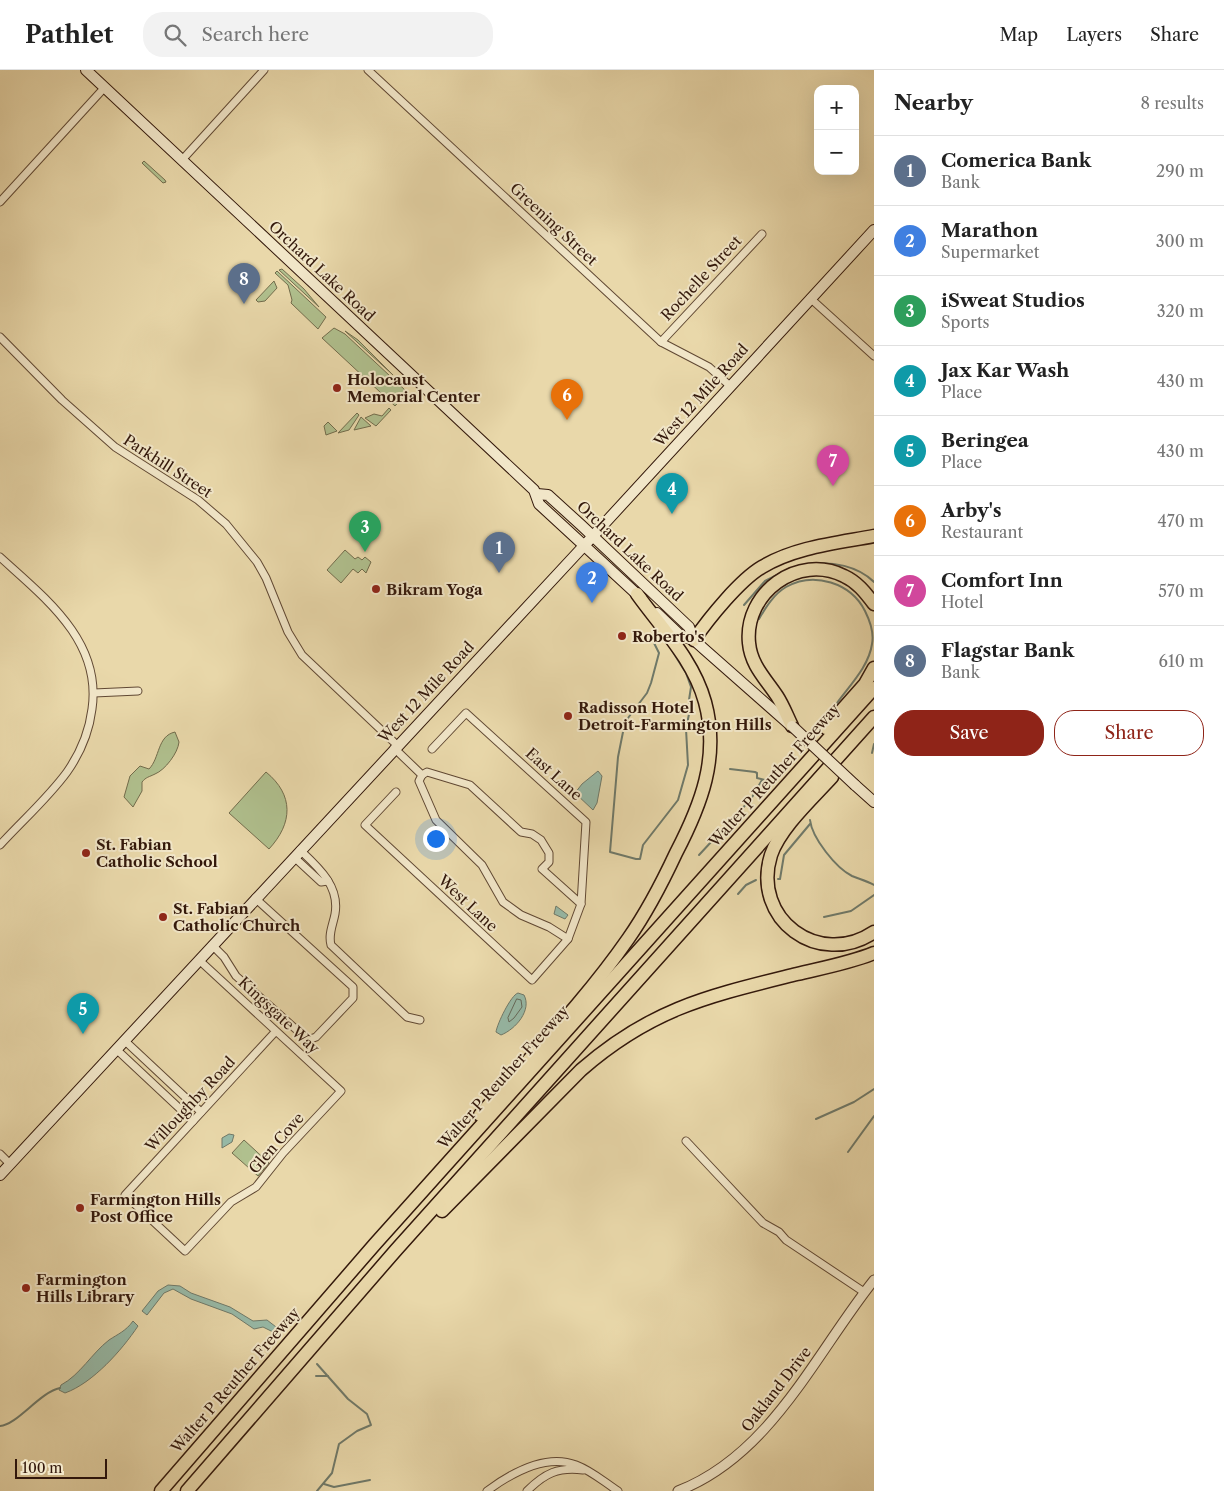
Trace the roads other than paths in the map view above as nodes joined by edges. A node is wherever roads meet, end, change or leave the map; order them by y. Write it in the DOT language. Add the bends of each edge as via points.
graph roads {
  1 [pos="86,70"];
  2 [pos="264,70"];
  3 [pos="368,70"];
  4 [pos="105,87"];
  5 [pos="182,160"];
  6 [pos="0,202"];
  7 [pos="874,230"];
  8 [pos="762,234"];
  9 [pos="810,298"];
  10 [pos="0,337"];
  11 [pos="661,342"];
  12 [pos="874,356"];
  13 [pos="730,386"];
  14 [pos="537,494"];
  15 [pos="593,536"];
  16 [pos="874,536"];
  17 [pos="584,545"];
  18 [pos="0,557"];
  19 [pos="637,594"];
  20 [pos="874,604"];
  21 [pos="694,640"];
  22 [pos="874,668"];
  23 [pos="874,688"];
  24 [pos="138,691"];
  25 [pos="94,692"];
  26 [pos="874,717"];
  27 [pos="792,726"];
  28 [pos="874,730"];
  29 [pos="395,747"];
  30 [pos="432,749"];
  31 [pos="422,775"];
  32 [pos="396,792"];
  33 [pos="874,802"];
  34 [pos="0,845"];
  35 [pos="297,853"];
  36 [pos="255,898"];
  37 [pos="581,904"];
  38 [pos="575,921"];
  39 [pos="874,932"];
  40 [pos="654,934"];
  41 [pos="568,938"];
  42 [pos="212,946"];
  43 [pos="874,953"];
  44 [pos="199,960"];
  45 [pos="420,1020"];
  46 [pos="276,1031"];
  47 [pos="124,1040"];
  48 [pos="116,1050"];
  49 [pos="340,1091"];
  50 [pos="201,1112"];
  51 [pos="193,1121"];
  52 [pos="686,1141"];
  53 [pos="0,1154"];
  54 [pos="10,1164"];
  55 [pos="0,1174"];
  56 [pos="125,1195"];
  57 [pos="375,1244"];
  58 [pos="396,1250"];
  59 [pos="874,1280"];
  60 [pos="864,1292"];
  61 [pos="589,1471"];
  62 [pos="611,1488"];
  63 [pos="161,1491"];
  64 [pos="187,1491"];
  65 [pos="487,1491"];
  66 [pos="527,1491"];
  67 [pos="618,1491"];
  68 [pos="678,1491"];
  1 -- 4 [label="main road, Orchard Lake Road"];
  2 -- 5 [label="street"];
  3 -- 11 [label="street, Greening Street"];
  4 -- 5 [label="main road, Orchard Lake Road"];
  4 -- 6 [label="street"];
  5 -- 14 [label="main road, Orchard Lake Road"];
  7 -- 9 [label="main road, West 12 Mile Road"];
  8 -- 11 [label="street, Rochelle Street"];
  9 -- 12 [label="street"];
  9 -- 13 [label="main road, West 12 Mile Road"];
  10 -- 29 [label="street, Parkhill Street" via="114,448 198,500 227,525 257,562 288,632 302,655"];
  11 -- 13 [label="street, Greening Street" via="709,367"];
  13 -- 15 [label="main road, West 12 Mile Road"];
  14 -- 15 [label="main road, Orchard Lake Road" via="548,495"];
  14 -- 17 [label="main road, Orchard Lake Road" via="540,504"];
  15 -- 17 [label="main road, West 12 Mile Road"];
  15 -- 21 [label="main road, Orchard Lake Road" via="689,627"];
  16 -- 21 [label="highway" via="829,544 762,566 704,624"];
  17 -- 19 [label="main road, Orchard Lake Road"];
  17 -- 29 [label="main road, West 12 Mile Road"];
  18 -- 25 [label="street" via="51,604 74,632 90,666"];
  19 -- 21 [label="main road, Orchard Lake Road" via="680,635"];
  19 -- 57 [label="highway" via="679,648 694,673 705,702 711,746 700,802 657,891 623,946 454,1144"];
  20 -- 27 [label="highway" via="854,582 842,575 817,569 783,577 767,590 749,625 752,659 783,706"];
  21 -- 27 [label="main road, Orchard Lake Road"];
  22 -- 40 [label="highway" via="858,692 709,859"];
  23 -- 40 [label="highway, Walter P Reuther Freeway"];
  24 -- 25 [label="street"];
  25 -- 34 [label="street" via="90,727 78,756 59,782"];
  26 -- 58 [label="highway"];
  27 -- 33 [label="main road, Orchard Lake Road, bridge"];
  28 -- 39 [label="highway" via="780,836 771,855 768,882 777,913 802,937 836,945"];
  29 -- 31 [label="street, Parkhill Street"];
  29 -- 35 [label="main road, West 12 Mile Road"];
  30 -- 37 [label="street, East Lane" via="466,713 586,822"];
  31 -- 37 [label="street" via="427,772 470,785 521,832 541,840 549,853 549,862 542,869"];
  31 -- 41 [label="street" via="419,781 436,820 482,864 503,902 521,915"];
  32 -- 41 [label="street, West Lane" via="365,825 532,980"];
  35 -- 36 [label="main road, West 12 Mile Road"];
  35 -- 45 [label="street" via="327,875 336,905 331,944 407,1017"];
  36 -- 42 [label="main road, West 12 Mile Road"];
  36 -- 42 [label="street" via="353,987 353,998 316,1037 305,1039 236,976"];
  37 -- 38 [label="street, East Lane"];
  38 -- 41 [label="street, West Lane"];
  40 -- 57 [label="highway, Walter P Reuther Freeway"];
  42 -- 44 [label="main road, West 12 Mile Road"];
  43 -- 58 [label="highway" via="692,1002 642,1024 581,1070 440,1214"];
  44 -- 46 [label="street, Kingsgate Way"];
  44 -- 47 [label="main road, West 12 Mile Road"];
  46 -- 49 [label="street, Kingsgate Way"];
  46 -- 50 [label="street, Willoughby Road"];
  47 -- 48 [label="main road, West 12 Mile Road"];
  47 -- 50 [label="street"];
  48 -- 51 [label="street"];
  48 -- 54 [label="main road, West 12 Mile Road"];
  49 -- 56 [label="street, Glen Cove" via="256,1187 231,1202 185,1251"];
  50 -- 51 [label="street, Willoughby Road"];
  51 -- 56 [label="street, Willoughby Road"];
  52 -- 60 [label="street" via="762,1223 780,1232 786,1240"];
  53 -- 54 [label="street"];
  54 -- 55 [label="main road, West 12 Mile Road"];
  57 -- 63 [label="highway, Walter P Reuther Freeway"];
  58 -- 64 [label="highway"];
  59 -- 60 [label="street, Oakland Drive"];
  60 -- 68 [label="street, Oakland Drive" via="794,1392 748,1447 723,1469"];
  61 -- 62 [label="street"];
  61 -- 65 [label="street" via="571,1463 542,1464 514,1473"];
  61 -- 66 [label="street" via="556,1470"];
  62 -- 67 [label="street"];
}
